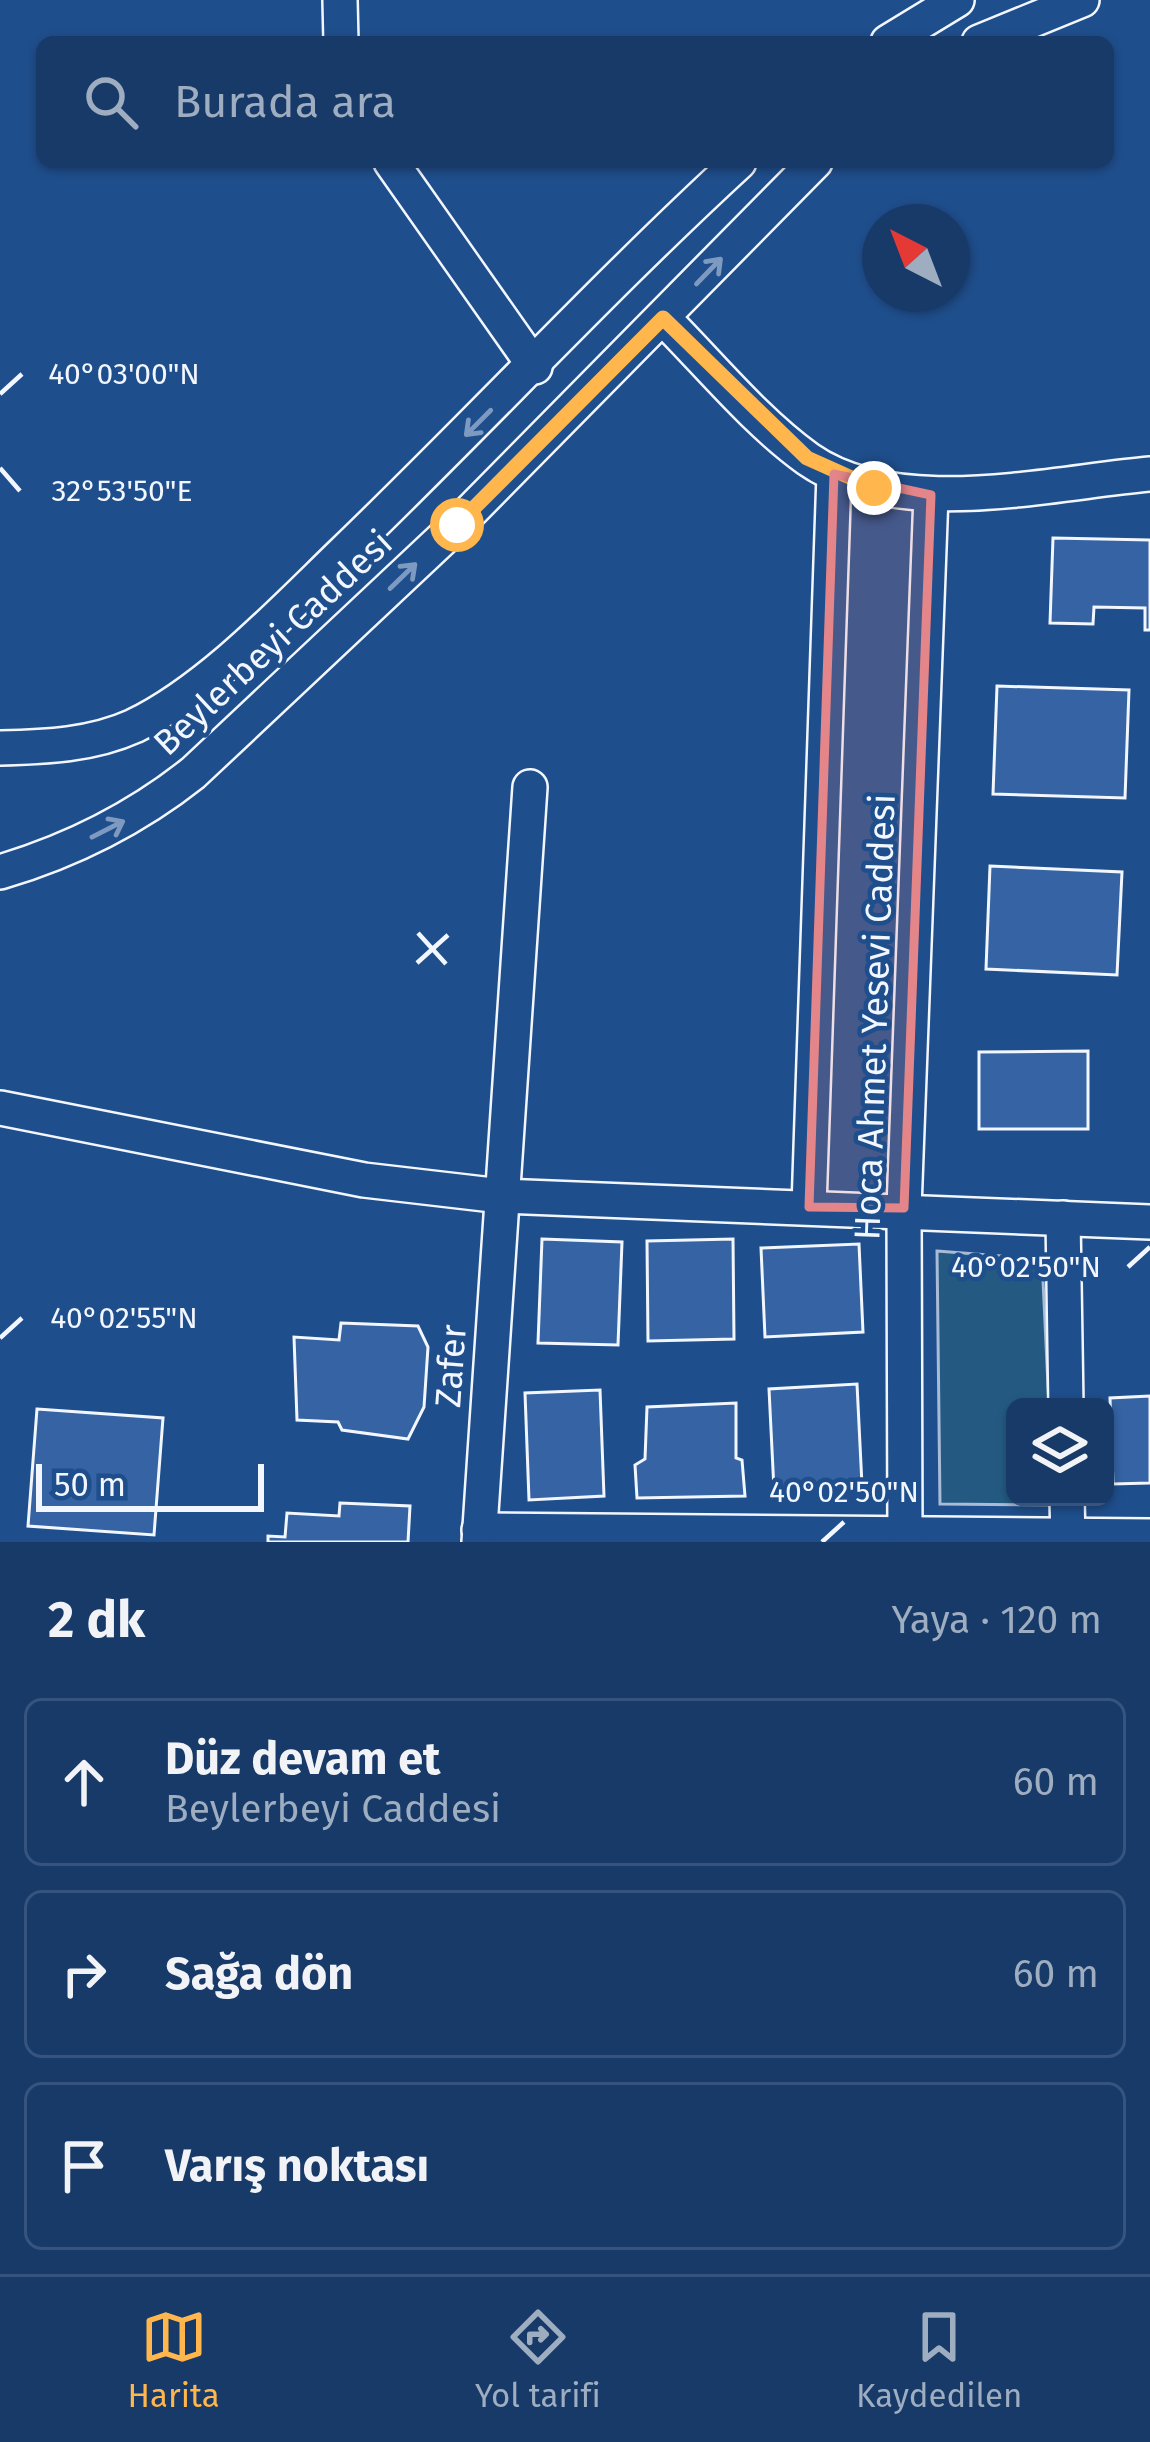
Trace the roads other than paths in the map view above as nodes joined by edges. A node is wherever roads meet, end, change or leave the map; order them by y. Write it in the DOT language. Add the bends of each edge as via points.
graph roads {
  1 [pos="340,0"];
  2 [pos="957,0"];
  3 [pos="1082,0"];
  4 [pos="341,36"];
  5 [pos="898,36"];
  6 [pos="994,36"];
  7 [pos="395,168"];
  8 [pos="733,168"];
  9 [pos="809,168"];
  10 [pos="663,318"];
  11 [pos="535,367"];
  12 [pos="834,474"];
  13 [pos="1150,474"];
  14 [pos="931,495"];
  15 [pos="0,748"];
  16 [pos="530,787"];
  17 [pos="0,872"];
  18 [pos="0,1108"];
  19 [pos="501,1196"];
  20 [pos="809,1207"];
  21 [pos="904,1208"];
  22 [pos="1063,1217"];
  23 [pos="1150,1222"];
  24 [pos="1066,1398"];
  25 [pos="1067,1506"];
  26 [pos="1150,1535"];
  27 [pos="479,1536"];
  28 [pos="905,1538"];
  29 [pos="1068,1539"];
  1 -- 4 [label="street"];
  2 -- 5 [label="street"];
  3 -- 6 [label="street"];
  7 -- 11 [label="street"];
  8 -- 11 [label="street, Beylerbeyi Caddesi"];
  10 -- 9 [label="street, Beylerbeyi Caddesi, one-way"];
  10 -- 12 [label="street" via="807,458"];
  17 -- 10 [label="street, Beylerbeyi Caddesi, one-way" via="73,847 193,773"];
  11 -- 15 [label="street, Beylerbeyi Caddesi, one-way" via="286,609 162,709 112,735"];
  12 -- 14 [label="street"];
  12 -- 20 [label="street"];
  13 -- 14 [label="street"];
  14 -- 21 [label="street, Hoca Ahmet Yesevi Caddesi"];
  16 -- 19 [label="street, Zafer"];
  18 -- 19 [label="street" via="364,1180"];
  19 -- 20 [label="street"];
  19 -- 27 [label="street, Zafer"];
  20 -- 21 [label="street"];
  21 -- 22 [label="street"];
  21 -- 28 [label="street, Hoca Ahmet Yesevi Caddesi"];
  22 -- 23 [label="street"];
  22 -- 24 [label="street"];
  25 -- 29 [label="street"];
  26 -- 29 [label="street"];
  27 -- 28 [label="street"];
  28 -- 29 [label="street"];
}
